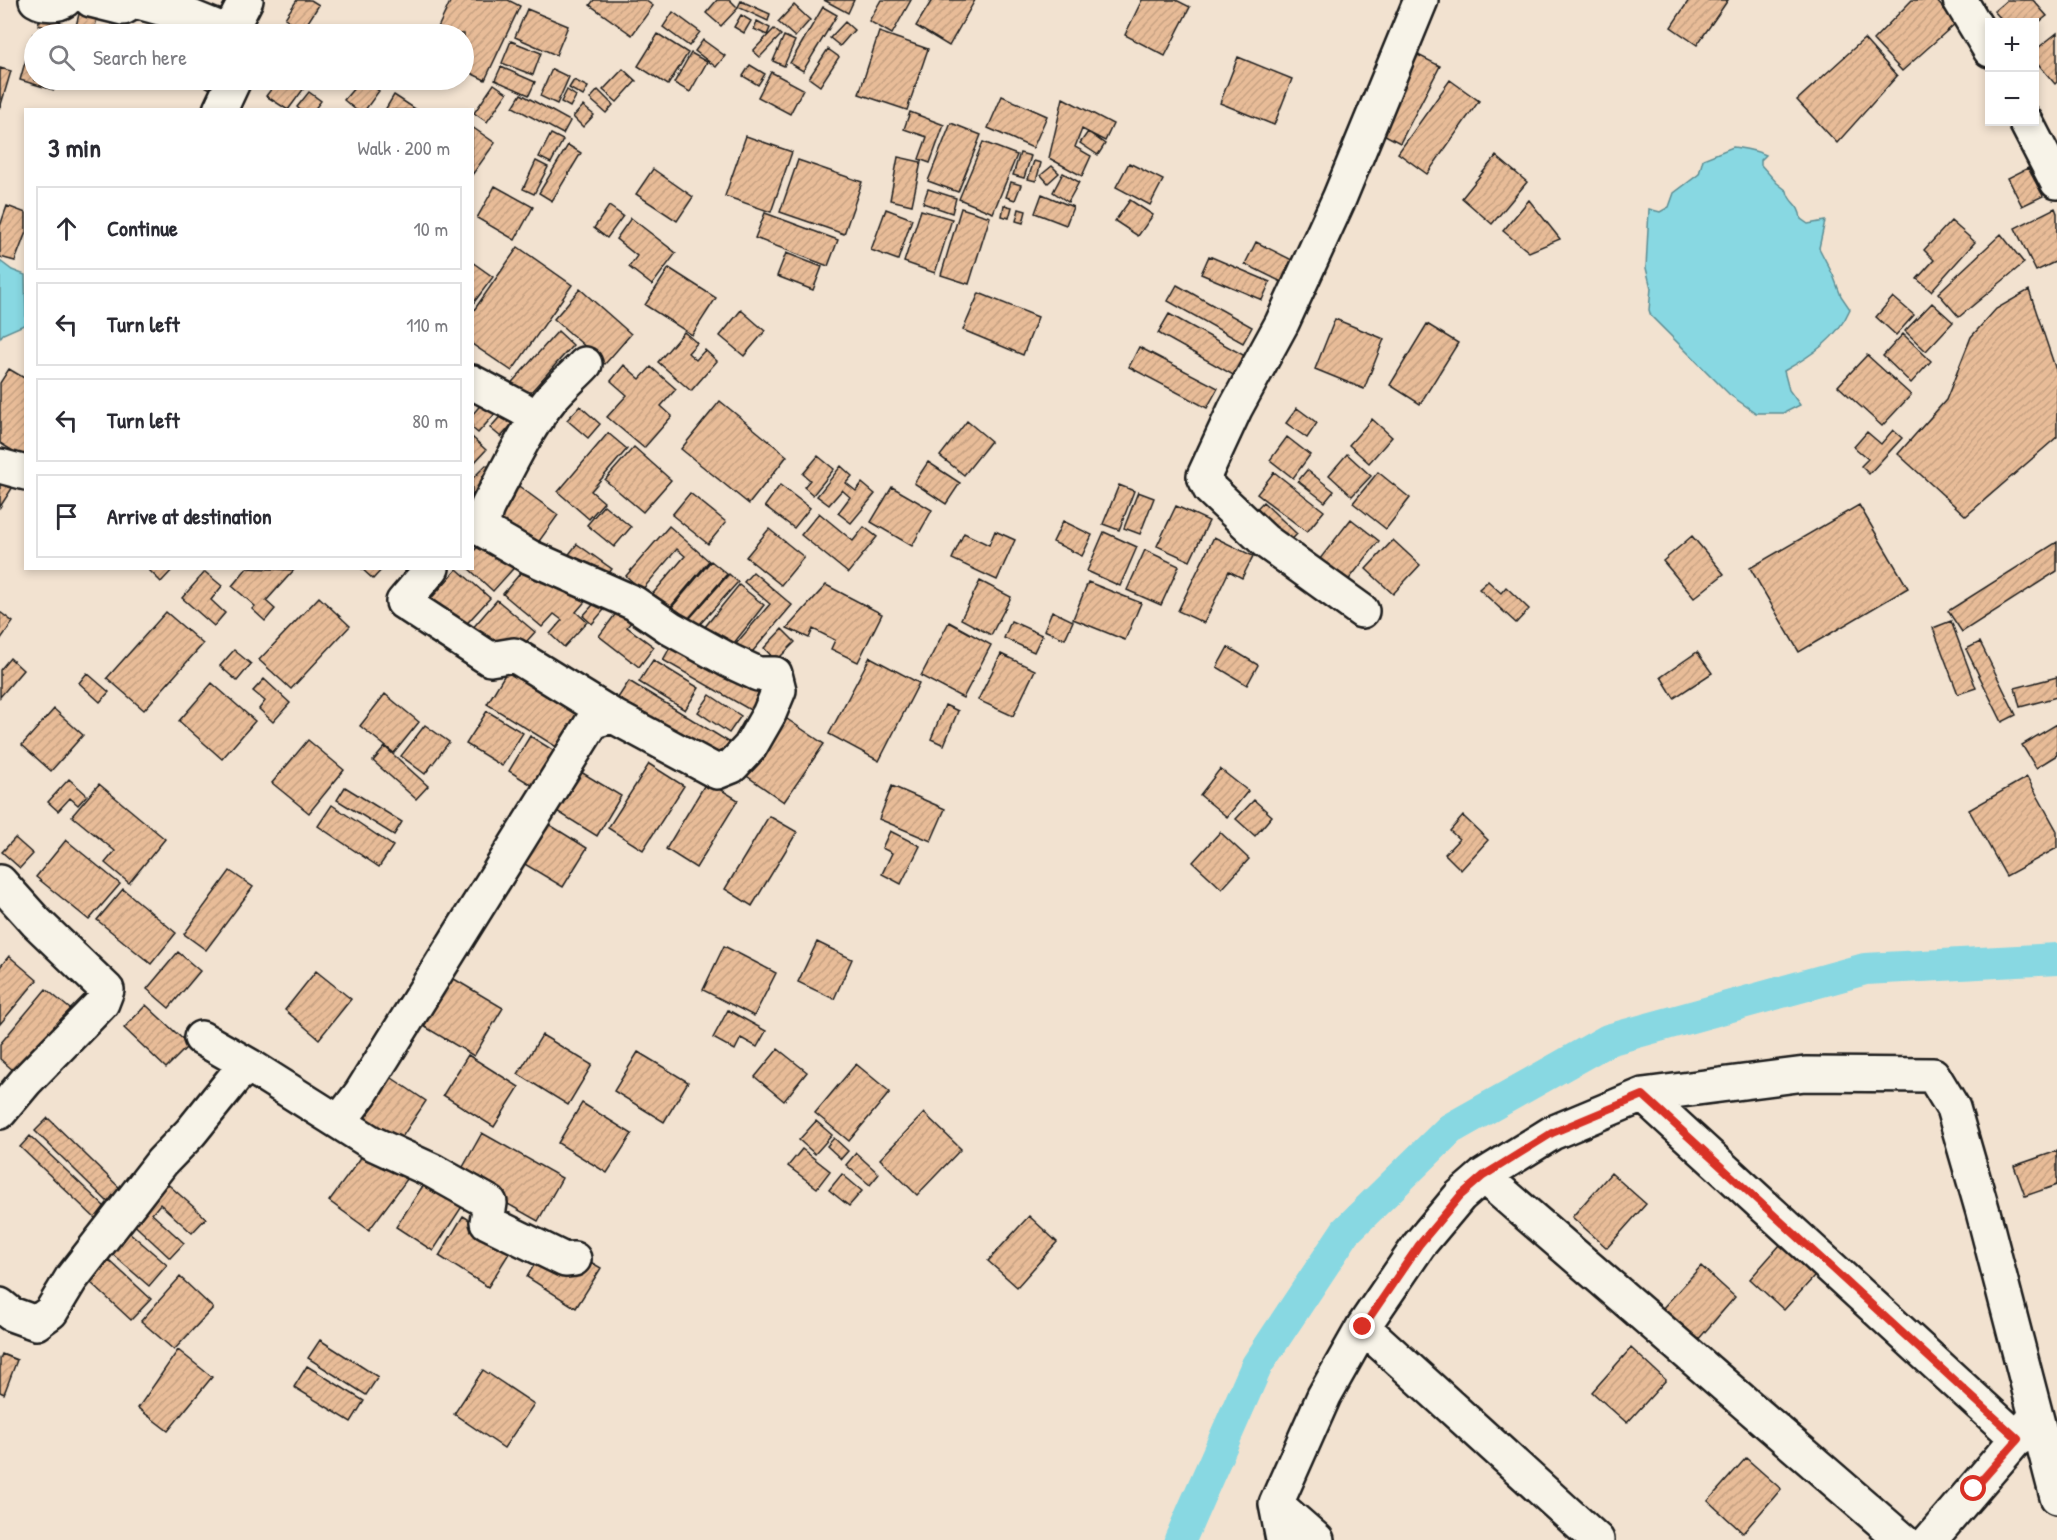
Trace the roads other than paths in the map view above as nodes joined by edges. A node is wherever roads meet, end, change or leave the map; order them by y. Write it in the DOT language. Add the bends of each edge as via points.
graph roads {
  1 [pos="36,0"];
  2 [pos="65,0"];
  3 [pos="90,0"];
  4 [pos="246,0"];
  5 [pos="1421,0"];
  6 [pos="1960,0"];
  7 [pos="208,24"];
  8 [pos="235,24"];
  9 [pos="1985,43"];
  10 [pos="229,90"];
  11 [pos="221,108"];
  12 [pos="2028,126"];
  13 [pos="2057,182"];
  14 [pos="585,364"];
  15 [pos="474,383"];
  16 [pos="537,419"];
  17 [pos="0,466"];
  18 [pos="24,472"];
  19 [pos="478,529"];
  20 [pos="430,570"];
  21 [pos="1362,611"];
  22 [pos="614,716"];
  23 [pos="0,882"];
  24 [pos="201,1038"];
  25 [pos="250,1066"];
  26 [pos="1643,1095"];
  27 [pos="0,1112"];
  28 [pos="339,1122"];
  29 [pos="1483,1176"];
  30 [pos="574,1259"];
  31 [pos="0,1305"];
  32 [pos="1363,1327"];
  33 [pos="2027,1428"];
  34 [pos="2057,1497"];
  35 [pos="1276,1504"];
  36 [pos="1283,1540"];
  37 [pos="1317,1540"];
  38 [pos="1597,1540"];
  39 [pos="1903,1540"];
  40 [pos="1930,1540"];
  1 -- 2 [label="street"];
  3 -- 7 [label="street" via="123,8 135,1"];
  4 -- 8 [label="street"];
  5 -- 21 [label="street" via="1330,220 1204,476 1210,489 1265,541"];
  6 -- 9 [label="street"];
  10 -- 11 [label="street"];
  12 -- 13 [label="street"];
  14 -- 16 [label="street"];
  15 -- 16 [label="street"];
  16 -- 19 [label="street" via="511,459"];
  17 -- 18 [label="street"];
  19 -- 22 [label="street" via="530,557 634,603 730,661 758,674 775,674 779,690 750,747 732,766 717,772"];
  20 -- 22 [label="street" via="404,602 490,659 514,655"];
  22 -- 28 [label="street" via="593,721 361,1093"];
  23 -- 27 [label="street" via="107,990 102,1003"];
  24 -- 25 [label="street"];
  25 -- 28 [label="street"];
  25 -- 31 [label="street" via="236,1076 162,1162 71,1279 51,1311 36,1323 11,1314"];
  26 -- 29 [label="street" via="1552,1133"];
  26 -- 33 [label="street"];
  26 -- 33 [label="street" via="1804,1074 1933,1075 1953,1108"];
  28 -- 30 [label="street" via="490,1203 487,1222 565,1260"];
  29 -- 32 [label="street" via="1460,1196 1419,1245"];
  29 -- 39 [label="street"];
  32 -- 35 [label="street" via="1323,1396"];
  32 -- 38 [label="street"];
  33 -- 34 [label="street"];
  33 -- 40 [label="street"];
  35 -- 36 [label="street"];
  35 -- 37 [label="street"];
}
